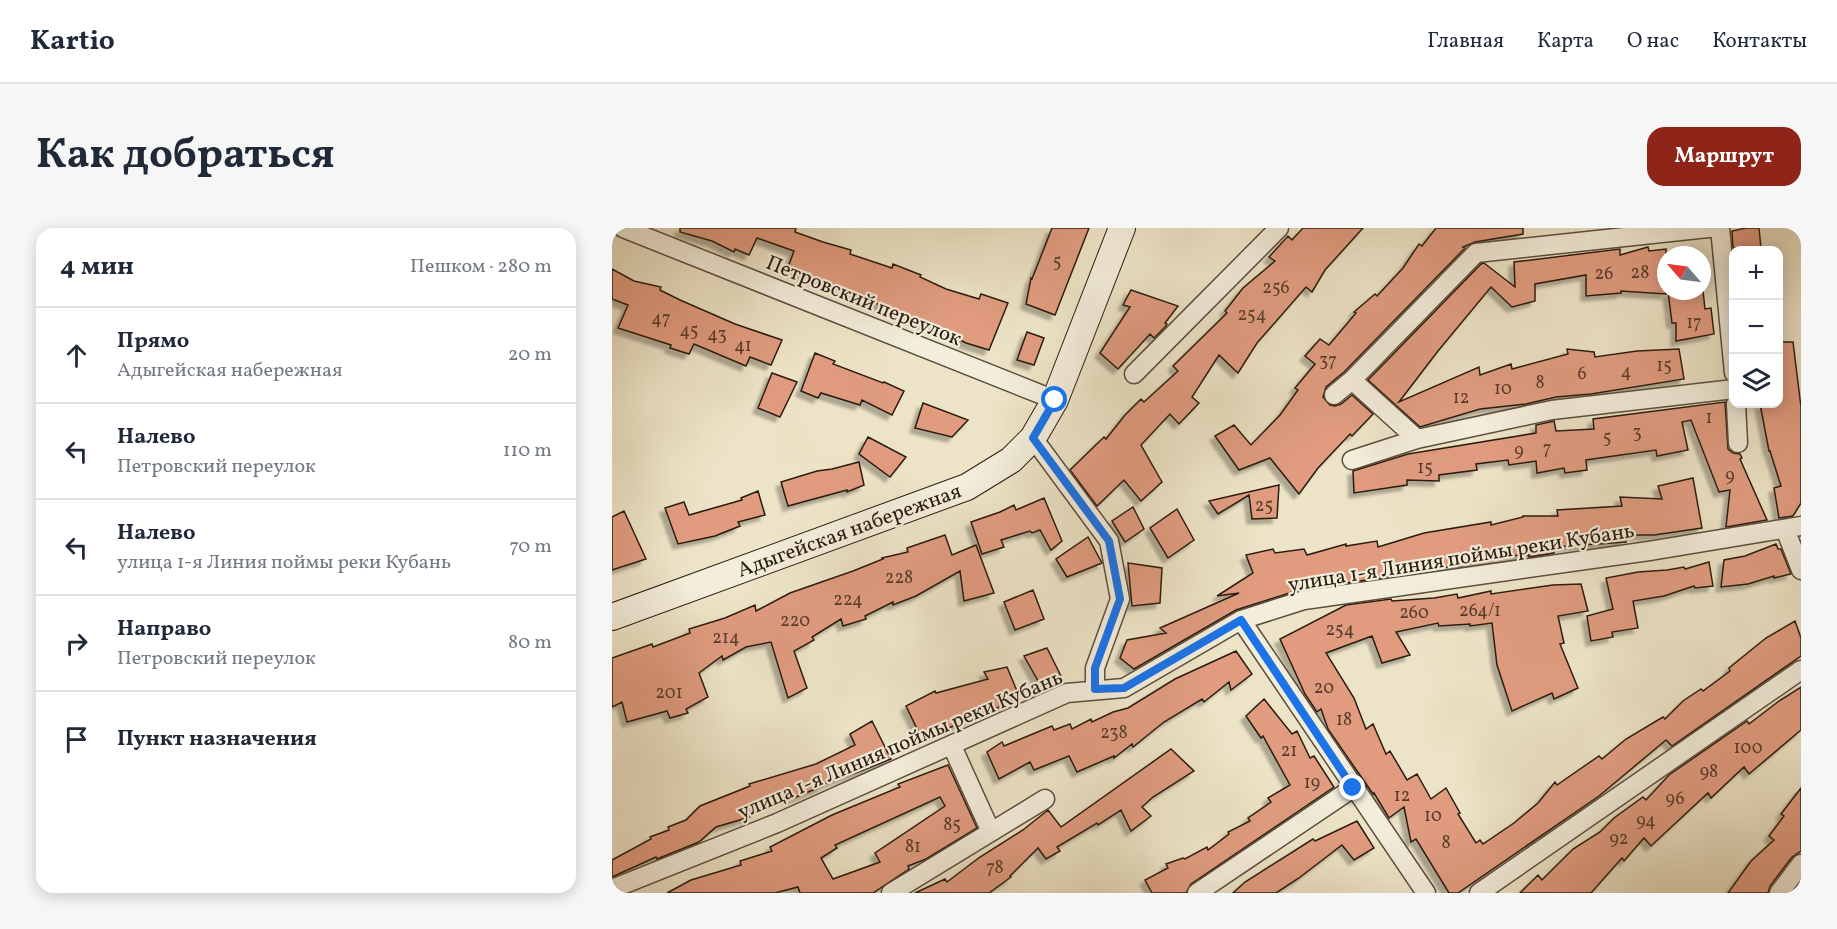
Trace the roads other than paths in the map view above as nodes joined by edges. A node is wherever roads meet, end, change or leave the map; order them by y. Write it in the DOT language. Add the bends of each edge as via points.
graph roads {
  1 [pos="623,228"];
  2 [pos="1122,228"];
  3 [pos="1279,228"];
  4 [pos="1708,228"];
  5 [pos="1720,228"];
  6 [pos="1732,354"];
  7 [pos="1134,374"];
  8 [pos="1352,380"];
  9 [pos="1729,390"];
  10 [pos="1335,395"];
  11 [pos="1055,400"];
  12 [pos="1736,408"];
  13 [pos="1033,438"];
  14 [pos="1417,439"];
  15 [pos="1738,443"];
  16 [pos="1352,460"];
  17 [pos="1793,528"];
  18 [pos="1801,570"];
  19 [pos="612,617"];
  20 [pos="1241,620"];
  21 [pos="1801,670"];
  22 [pos="1095,689"];
  23 [pos="952,746"];
  24 [pos="1353,788"];
  25 [pos="1045,799"];
  26 [pos="991,832"];
  27 [pos="1801,864"];
  28 [pos="612,890"];
  29 [pos="891,893"];
  30 [pos="1197,893"];
  31 [pos="1426,893"];
  32 [pos="1479,893"];
  33 [pos="1779,893"];
  1 -- 11 [label="street, Петровский переулок"];
  2 -- 11 [label="street, Адыгейская набережная"];
  3 -- 7 [label="street"];
  4 -- 8 [label="street" via="1476,252"];
  5 -- 6 [label="street"];
  8 -- 10 [label="street"];
  8 -- 14 [label="street"];
  9 -- 14 [label="street" via="1552,410"];
  11 -- 13 [label="street, Адыгейская набережная"];
  12 -- 15 [label="street"];
  13 -- 19 [label="street, Адыгейская набережная" via="1011,460 967,487"];
  13 -- 22 [label="street" via="1109,541 1120,599 1095,668"];
  14 -- 16 [label="street"];
  17 -- 18 [label="street"];
  17 -- 20 [label="street, улица 1-я Линия поймы реки Кубань" via="1304,600"];
  20 -- 22 [label="street, улица 1-я Линия поймы реки Кубань" via="1124,688"];
  20 -- 24 [label="street"];
  21 -- 32 [label="street"];
  22 -- 23 [label="street, улица 1-я Линия поймы реки Кубань" via="1067,693"];
  23 -- 26 [label="street"];
  23 -- 28 [label="street, улица 1-я Линия поймы реки Кубань"];
  24 -- 30 [label="street"];
  24 -- 31 [label="street"];
  25 -- 26 [label="street"];
  26 -- 29 [label="street"];
  27 -- 33 [label="street"];
}
